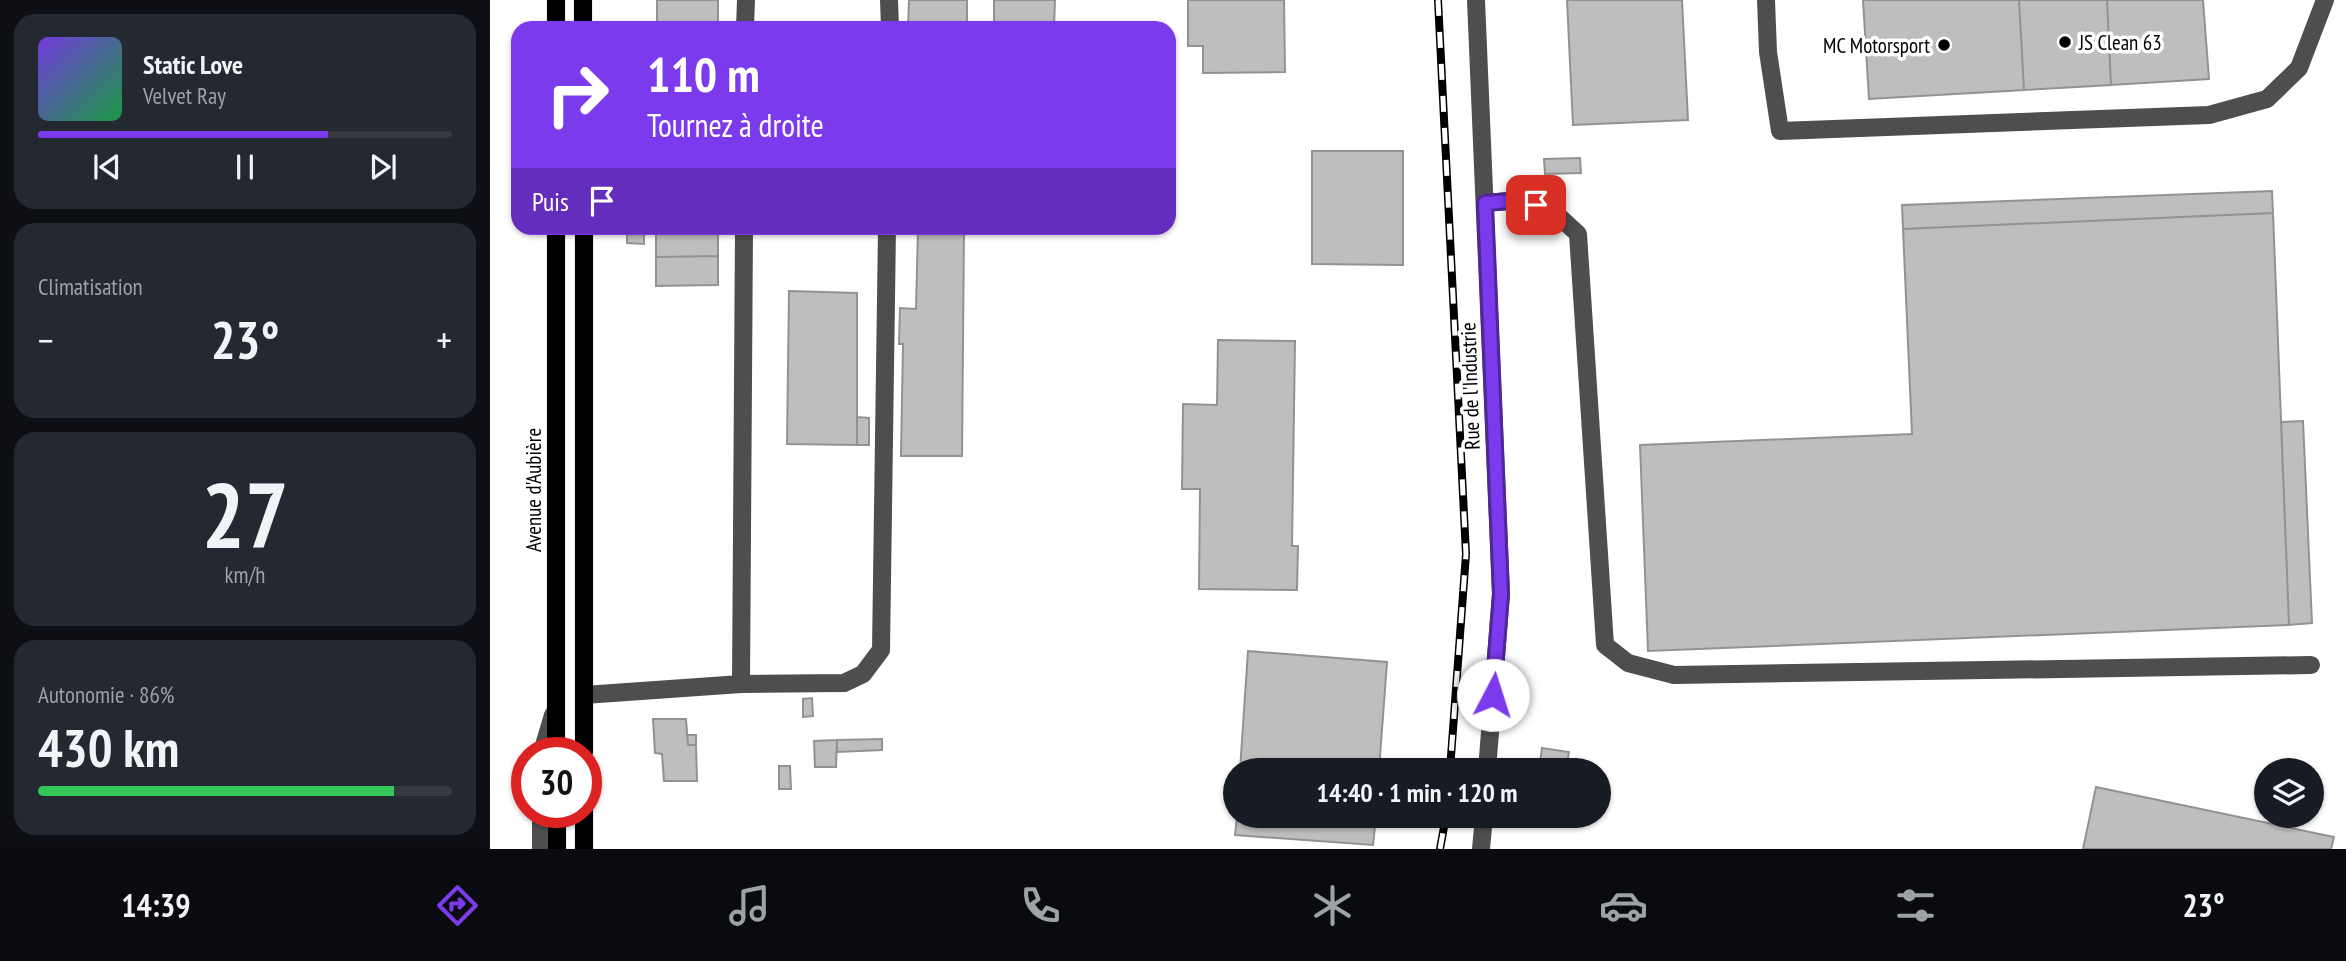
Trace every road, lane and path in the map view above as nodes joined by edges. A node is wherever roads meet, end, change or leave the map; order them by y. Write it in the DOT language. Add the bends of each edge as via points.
graph roads {
  1 [pos="556,0"];
  2 [pos="583,0"];
  3 [pos="746,0"];
  4 [pos="890,0"];
  5 [pos="1476,0"];
  6 [pos="1766,0"];
  7 [pos="2325,0"];
  8 [pos="556,21"];
  9 [pos="583,21"];
  10 [pos="745,21"];
  11 [pos="890,21"];
  12 [pos="1485,203"];
  13 [pos="556,235"];
  14 [pos="584,235"];
  15 [pos="744,235"];
  16 [pos="887,235"];
  17 [pos="2311,665"];
  18 [pos="741,684"];
  19 [pos="584,695"];
  20 [pos="555,708"];
  21 [pos="546,737"];
  22 [pos="556,737"];
  23 [pos="584,737"];
  24 [pos="1488,758"];
  25 [pos="541,828"];
  26 [pos="556,828"];
  27 [pos="584,828"];
  28 [pos="1483,828"];
  29 [pos="541,849"];
  30 [pos="557,849"];
  31 [pos="584,849"];
  32 [pos="1481,849"];
  1 -- 8 [label="main road"];
  2 -- 9 [label="main road"];
  3 -- 10 [label="street"];
  4 -- 11 [label="street"];
  5 -- 12 [label="street, Rue de l'Industrie"];
  6 -- 7 [label="street" via="1768,52 1780,131 2209,115 2267,99 2299,68"];
  12 -- 17 [label="street" via="1521,200 1552,210 1578,234 1605,645 1628,663 1674,675"];
  12 -- 24 [label="street, Rue de l'Industrie" via="1501,594"];
  13 -- 20 [label="main road, Avenue d'Aubière"];
  14 -- 19 [label="main road"];
  15 -- 18 [label="street"];
  16 -- 18 [label="street" via="881,650 863,674 844,683"];
  18 -- 19 [label="street"];
  19 -- 23 [label="main road"];
  20 -- 21 [label="street"];
  20 -- 22 [label="main road, Avenue d'Aubière"];
  25 -- 29 [label="street"];
  26 -- 30 [label="main road"];
  27 -- 31 [label="main road"];
  28 -- 32 [label="street"];
}
